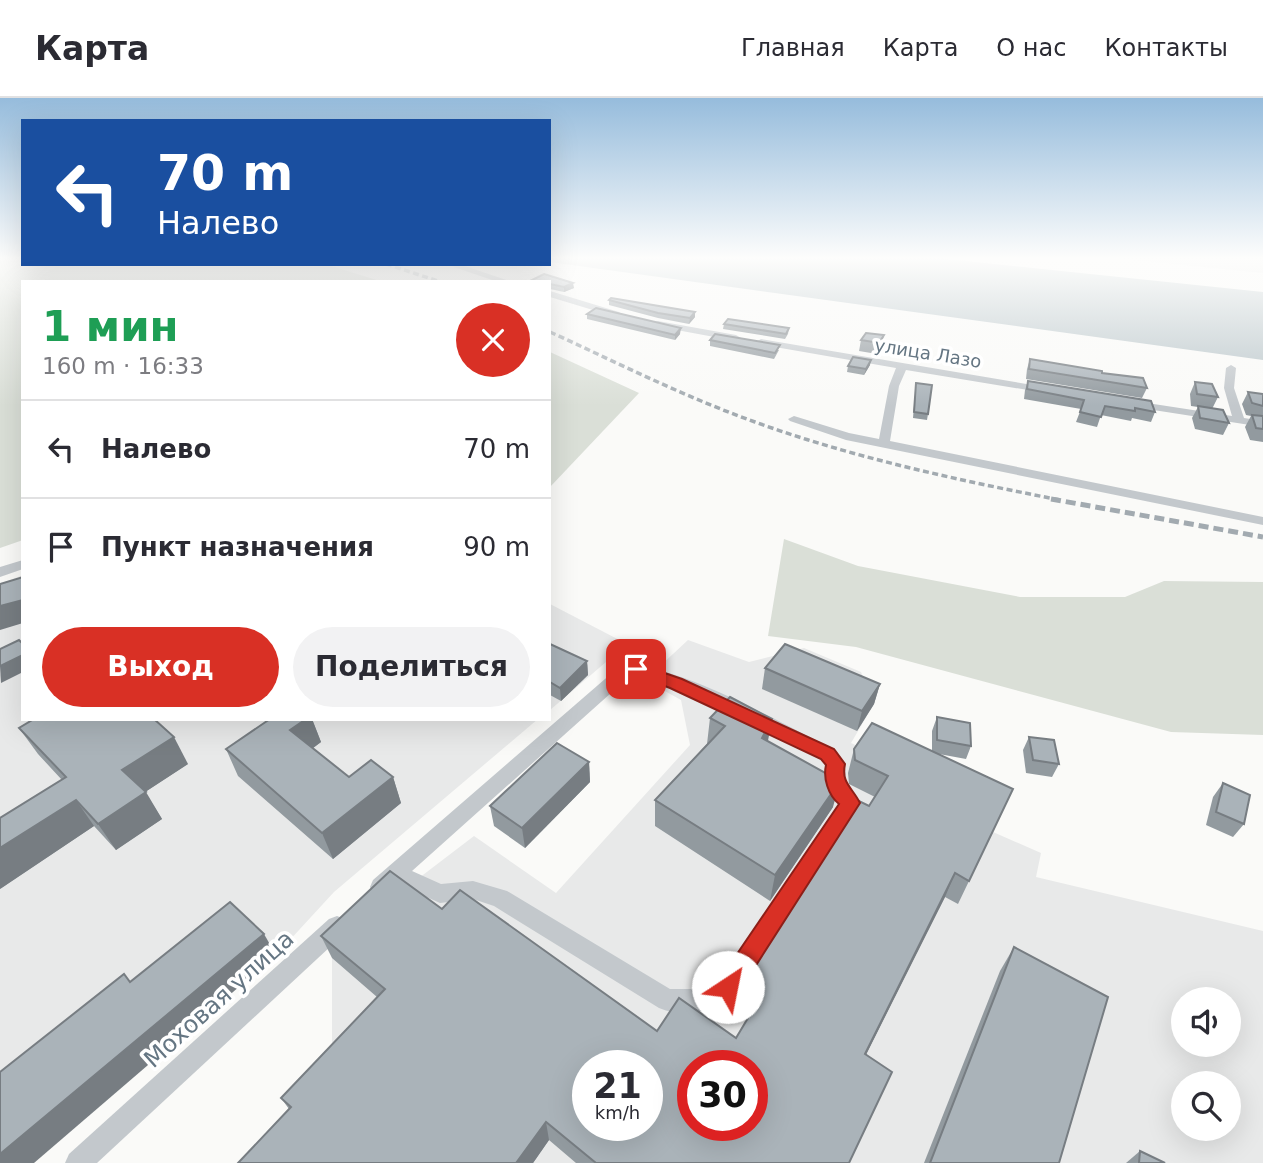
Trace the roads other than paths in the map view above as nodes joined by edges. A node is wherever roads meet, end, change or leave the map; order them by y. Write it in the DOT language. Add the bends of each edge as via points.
graph roads {
  1 [pos="594,307"];
  2 [pos="633,318"];
  3 [pos="645,321"];
  4 [pos="902,366"];
  5 [pos="1231,368"];
  6 [pos="1064,392"];
  7 [pos="1118,401"];
  8 [pos="794,419"];
  9 [pos="1240,421"];
  10 [pos="1263,424"];
  11 [pos="884,443"];
  12 [pos="1263,521"];
  13 [pos="21,565"];
  14 [pos="0,572"];
  15 [pos="395,873"];
  16 [pos="78,1163"];
  1 -- 2 [label="street"];
  3 -- 4 [label="street, улица Лазо"];
  4 -- 6 [label="street, улица Лазо"];
  4 -- 11 [label="street"];
  5 -- 9 [label="street" via="1229,388"];
  7 -- 9 [label="street"];
  8 -- 11 [label="street"];
  9 -- 10 [label="street"];
  11 -- 12 [label="street"];
  13 -- 14 [label="street"];
  15 -- 15 [label="street, Моховая улица" via="440,894 473,890 500,898 667,1000 704,1001 728,987 850,803 841,794 833,775 836,764 828,754 676,683 643,670 626,670"];
  15 -- 16 [label="street, Моховая улица"];
}
